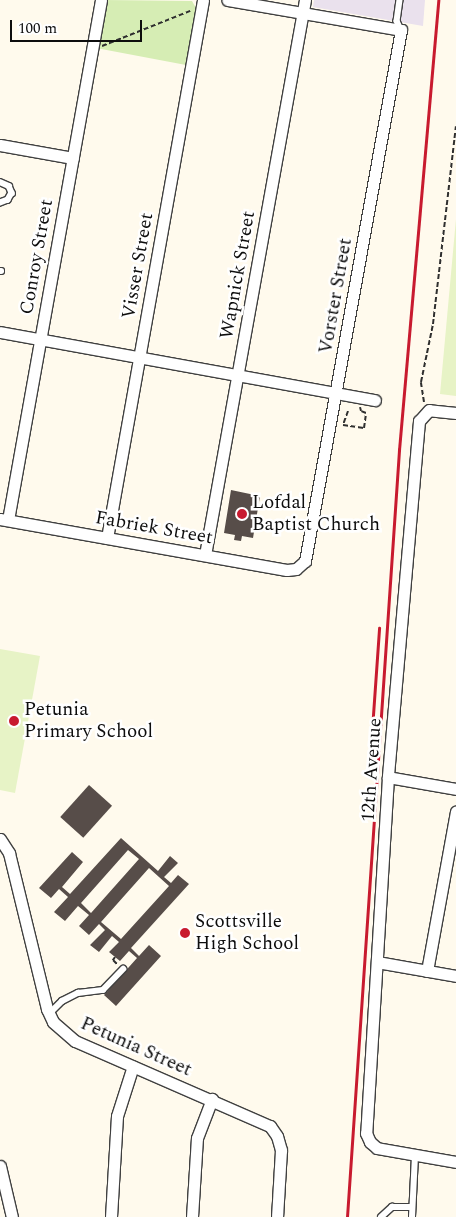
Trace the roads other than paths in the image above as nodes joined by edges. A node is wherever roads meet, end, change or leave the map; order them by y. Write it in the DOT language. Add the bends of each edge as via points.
graph roads {
  1 [pos="101,0"];
  2 [pos="228,0"];
  3 [pos="305,0"];
  4 [pos="400,0"];
  5 [pos="203,3"];
  6 [pos="303,14"];
  7 [pos="401,30"];
  8 [pos="0,145"];
  9 [pos="73,158"];
  10 [pos="0,182"];
  11 [pos="0,203"];
  12 [pos="0,332"];
  13 [pos="40,339"];
  14 [pos="139,357"];
  15 [pos="237,375"];
  16 [pos="337,393"];
  17 [pos="375,400"];
  18 [pos="456,413"];
  19 [pos="4,519"];
  20 [pos="107,538"];
  21 [pos="205,555"];
  22 [pos="300,566"];
  23 [pos="388,777"];
  24 [pos="456,789"];
  25 [pos="456,812"];
  26 [pos="0,839"];
  27 [pos="376,962"];
  28 [pos="123,969"];
  29 [pos="427,971"];
  30 [pos="456,976"];
  31 [pos="49,1014"];
  32 [pos="133,1066"];
  33 [pos="212,1099"];
  34 [pos="415,1155"];
  35 [pos="456,1162"];
  36 [pos="0,1166"];
  37 [pos="412,1208"];
  38 [pos="12,1217"];
  39 [pos="111,1217"];
  40 [pos="192,1217"];
  41 [pos="277,1217"];
  42 [pos="381,1217"];
  43 [pos="412,1217"];
  1 -- 9 [label="street, Conroy Street"];
  2 -- 6 [label="street"];
  3 -- 6 [label="street, Wapnick Street"];
  4 -- 7 [label="lane" via="398,21"];
  5 -- 14 [label="street, Visser Street"];
  6 -- 7 [label="street"];
  6 -- 15 [label="street, Wapnick Street"];
  7 -- 16 [label="street, Vorster Street"];
  8 -- 9 [label="street"];
  9 -- 13 [label="street, Conroy Street"];
  10 -- 11 [label="lane" via="9,186 12,193 8,200"];
  12 -- 13 [label="street"];
  13 -- 14 [label="street"];
  13 -- 19 [label="street, Conroy Street"];
  14 -- 15 [label="street"];
  14 -- 20 [label="street, Visser Street"];
  15 -- 16 [label="street"];
  15 -- 21 [label="street, Wapnick Street"];
  16 -- 17 [label="street"];
  16 -- 22 [label="street, Vorster Street" via="307,558"];
  18 -- 23 [label="street, 12th Avenue" via="433,410 426,412 419,421"];
  19 -- 20 [label="street, Fabriek Street"];
  20 -- 21 [label="street, Fabriek Street"];
  21 -- 22 [label="street, Fabriek Street" via="287,570"];
  23 -- 24 [label="street"];
  23 -- 27 [label="street, 12th Avenue"];
  25 -- 29 [label="street"];
  26 -- 31 [label="street, Petunia Street" via="18,870"];
  27 -- 29 [label="street"];
  27 -- 34 [label="street, 12th Avenue" via="366,1133 377,1148"];
  28 -- 31 [label="lane" via="106,988 78,993 62,1001"];
  29 -- 30 [label="street"];
  31 -- 32 [label="street, Petunia Street" via="59,1028 75,1041"];
  32 -- 33 [label="street, Petunia Street"];
  32 -- 39 [label="street" via="117,1116"];
  33 -- 40 [label="street" via="197,1138"];
  33 -- 41 [label="street, Petunia Street" via="265,1122 277,1136 281,1150"];
  34 -- 35 [label="street"];
  34 -- 37 [label="lane"];
  36 -- 38 [label="street"];
  37 -- 42 [label="lane" via="392,1207"];
  37 -- 43 [label="lane"];
}
